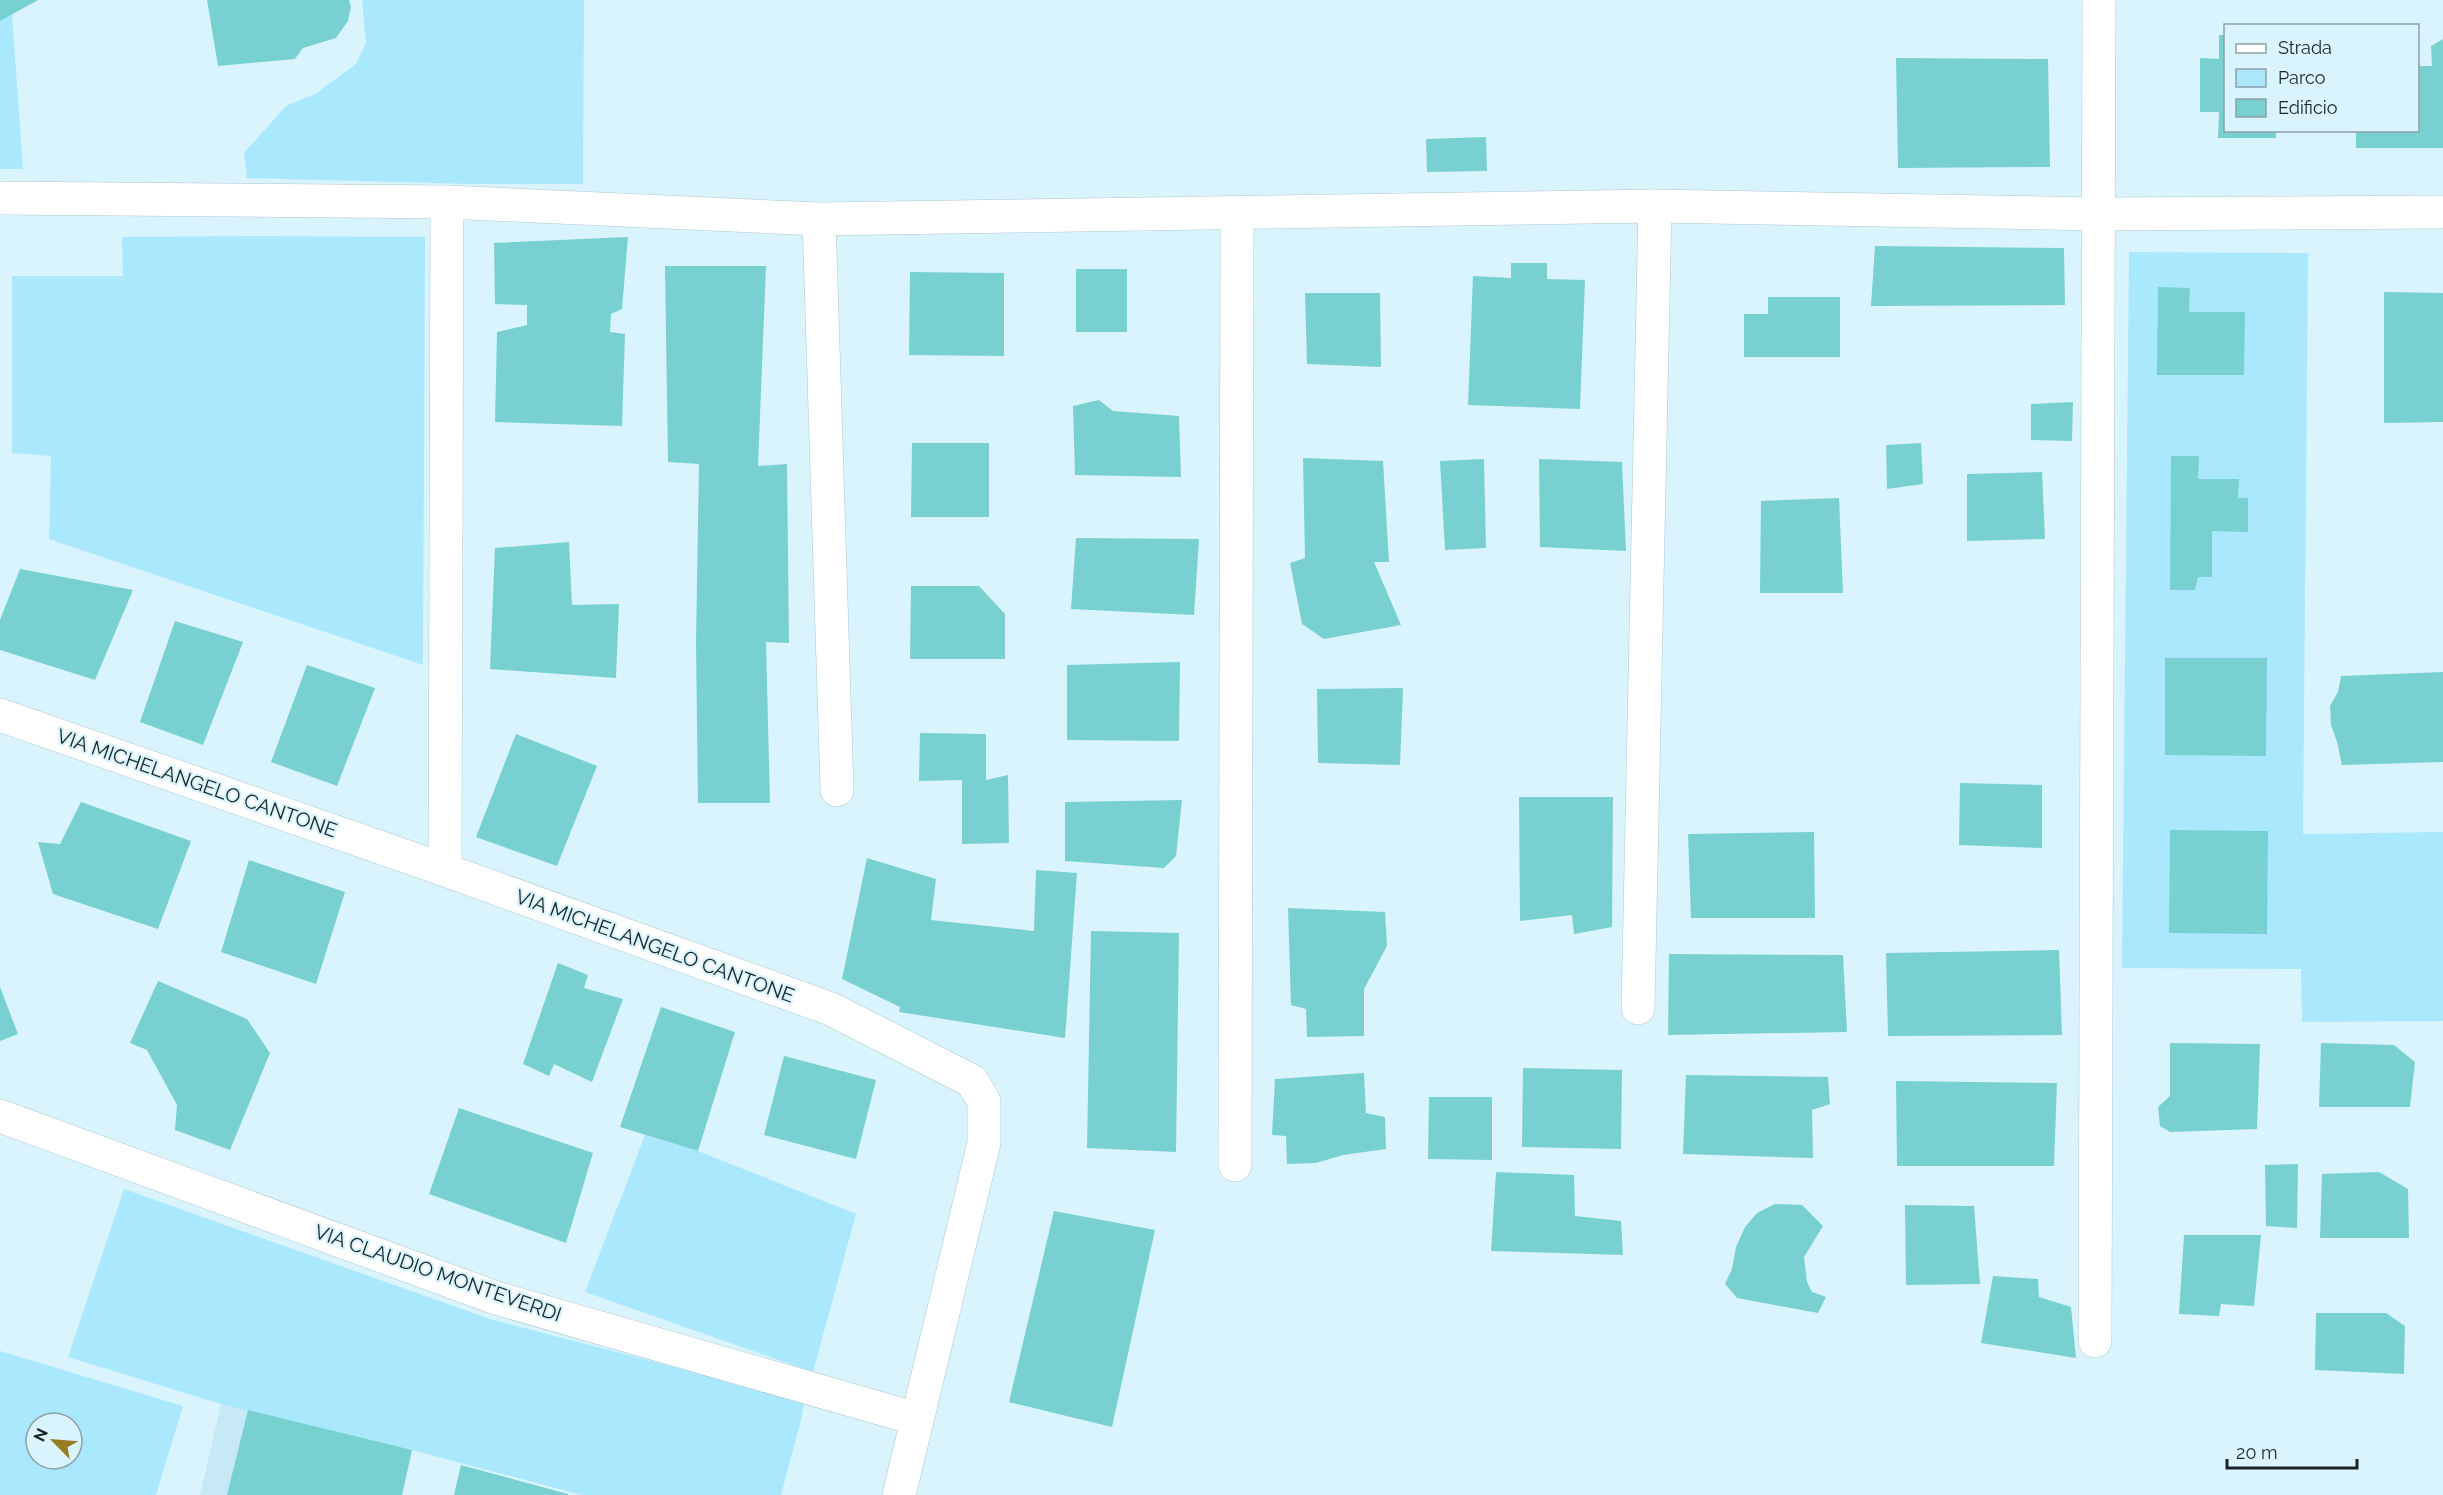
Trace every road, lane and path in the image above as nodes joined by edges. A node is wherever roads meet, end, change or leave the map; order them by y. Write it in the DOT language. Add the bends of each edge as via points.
graph roads {
  1 [pos="2099,0"];
  2 [pos="0,198"];
  3 [pos="447,202"];
  4 [pos="1655,206"];
  5 [pos="1237,212"];
  6 [pos="2443,212"];
  7 [pos="2099,214"];
  8 [pos="819,219"];
  9 [pos="0,715"];
  10 [pos="837,790"];
  11 [pos="445,870"];
  12 [pos="1638,1008"];
  13 [pos="0,1116"];
  14 [pos="1235,1165"];
  15 [pos="2096,1341"];
  16 [pos="917,1419"];
  17 [pos="899,1495"];
  1 -- 7 [label="street"];
  2 -- 3 [label="street"];
  3 -- 8 [label="street"];
  3 -- 11 [label="street"];
  4 -- 5 [label="street"];
  4 -- 7 [label="street"];
  4 -- 12 [label="street"];
  5 -- 8 [label="street"];
  5 -- 14 [label="street"];
  6 -- 7 [label="street"];
  7 -- 15 [label="street"];
  8 -- 10 [label="street"];
  9 -- 11 [label="street, VIA MICHELANGELO CANTONE"];
  11 -- 16 [label="street, VIA MICHELANGELO CANTONE" via="831,1009 972,1081 984,1101 984,1143"];
  13 -- 16 [label="street, VIA CLAUDIO MONTEVERDI" via="496,1298"];
  16 -- 17 [label="street, VIA MICHELANGELO CANTONE"];
}
